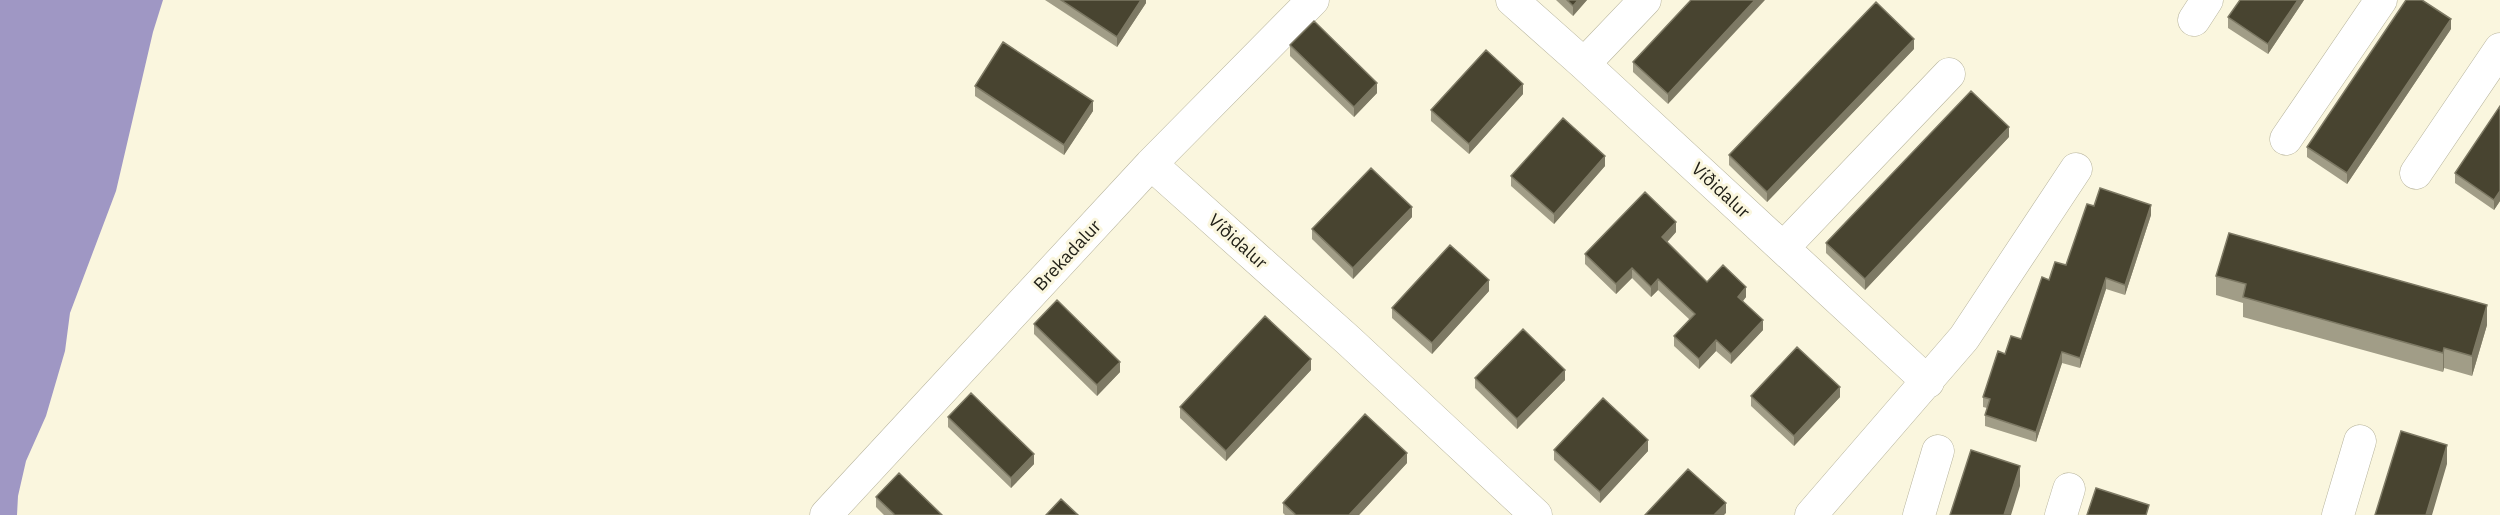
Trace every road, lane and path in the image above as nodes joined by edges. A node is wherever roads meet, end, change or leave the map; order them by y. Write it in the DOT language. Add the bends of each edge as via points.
graph roads {
  1 [pos="1313,0"];
  2 [pos="1512,0"];
  3 [pos="1645,0"];
  4 [pos="2381,0"];
  5 [pos="2500,49"];
  6 [pos="1584,64"];
  7 [pos="1949,74"];
  8 [pos="2286,139"];
  9 [pos="1151,164"];
  10 [pos="2076,169"];
  11 [pos="2416,173"];
  12 [pos="1783,248"];
  13 [pos="1928,382"];
  14 [pos="2360,441"];
  15 [pos="1938,451"];
  16 [pos="826,515"];
  17 [pos="1536,515"];
  18 [pos="1811,515"];
  19 [pos="1919,515"];
  20 [pos="2338,515"];
  1 -- 9 [label="street, Brekadalur"];
  2 -- 6 [label="street, Víðidalur"];
  3 -- 6 [label="street"];
  4 -- 8 [label="street"];
  5 -- 11 [label="street"];
  6 -- 12 [label="street, Víðidalur"];
  7 -- 12 [label="street"];
  9 -- 16 [label="street, Brekadalur"];
  9 -- 17 [label="street, Víðidalur"];
  10 -- 13 [label="street" via="1964,338"];
  12 -- 13 [label="street, Víðidalur"];
  13 -- 18 [label="street"];
  14 -- 20 [label="street"];
  15 -- 19 [label="street"];
}
